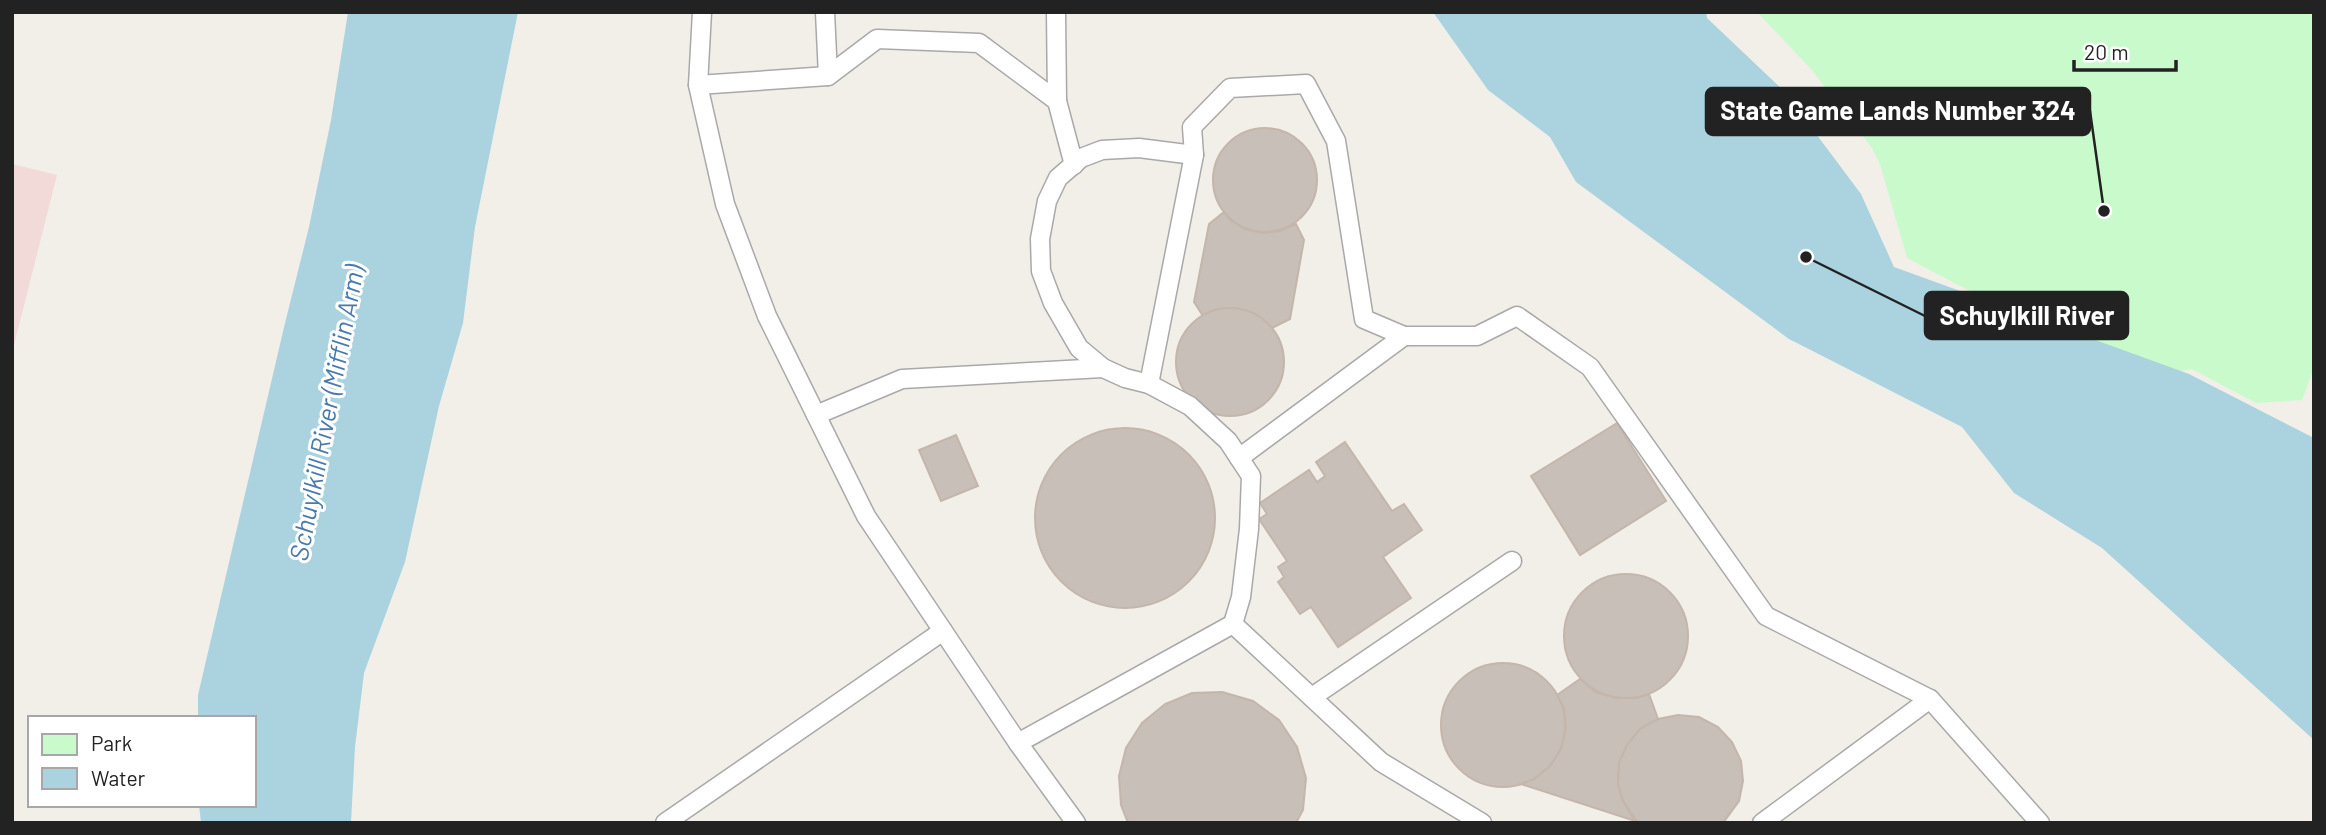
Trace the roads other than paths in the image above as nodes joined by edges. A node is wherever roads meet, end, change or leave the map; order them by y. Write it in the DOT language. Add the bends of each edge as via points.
graph roads {
  1 [pos="702,12"];
  2 [pos="825,12"];
  3 [pos="1056,12"];
  4 [pos="828,76"];
  5 [pos="698,85"];
  6 [pos="1057,102"];
  7 [pos="1194,155"];
  8 [pos="1074,165"];
  9 [pos="1404,336"];
  10 [pos="1103,368"];
  11 [pos="1149,384"];
  12 [pos="816,415"];
  13 [pos="1239,458"];
  14 [pos="1512,561"];
  15 [pos="1233,624"];
  16 [pos="943,631"];
  17 [pos="1311,697"];
  18 [pos="1930,699"];
  19 [pos="1018,743"];
  20 [pos="665,823"];
  21 [pos="1076,823"];
  22 [pos="1482,823"];
  23 [pos="1762,823"];
  24 [pos="2040,823"];
  1 -- 5 [label="lane"];
  2 -- 4 [label="lane"];
  3 -- 6 [label="lane"];
  4 -- 5 [label="lane"];
  4 -- 6 [label="lane" via="877,39 979,43"];
  5 -- 12 [label="lane" via="724,204 767,316"];
  6 -- 8 [label="lane"];
  7 -- 8 [label="lane" via="1139,148 1102,150"];
  7 -- 9 [label="lane" via="1192,127 1230,88 1306,84 1336,141 1364,319"];
  7 -- 11 [label="lane"];
  8 -- 10 [label="lane" via="1058,178 1047,201 1040,239 1041,271 1079,348"];
  9 -- 13 [label="lane"];
  9 -- 18 [label="lane" via="1477,336 1517,317 1569,352 1590,367 1766,616"];
  10 -- 11 [label="lane"];
  10 -- 12 [label="lane" via="902,379"];
  11 -- 13 [label="lane" via="1190,406 1228,441"];
  12 -- 16 [label="lane" via="866,516"];
  13 -- 15 [label="lane" via="1251,476 1241,597"];
  14 -- 17 [label="lane"];
  15 -- 17 [label="lane"];
  15 -- 19 [label="lane"];
  16 -- 19 [label="lane"];
  16 -- 20 [label="lane"];
  17 -- 22 [label="lane" via="1381,762"];
  18 -- 23 [label="lane"];
  18 -- 24 [label="lane"];
  19 -- 21 [label="lane"];
}
